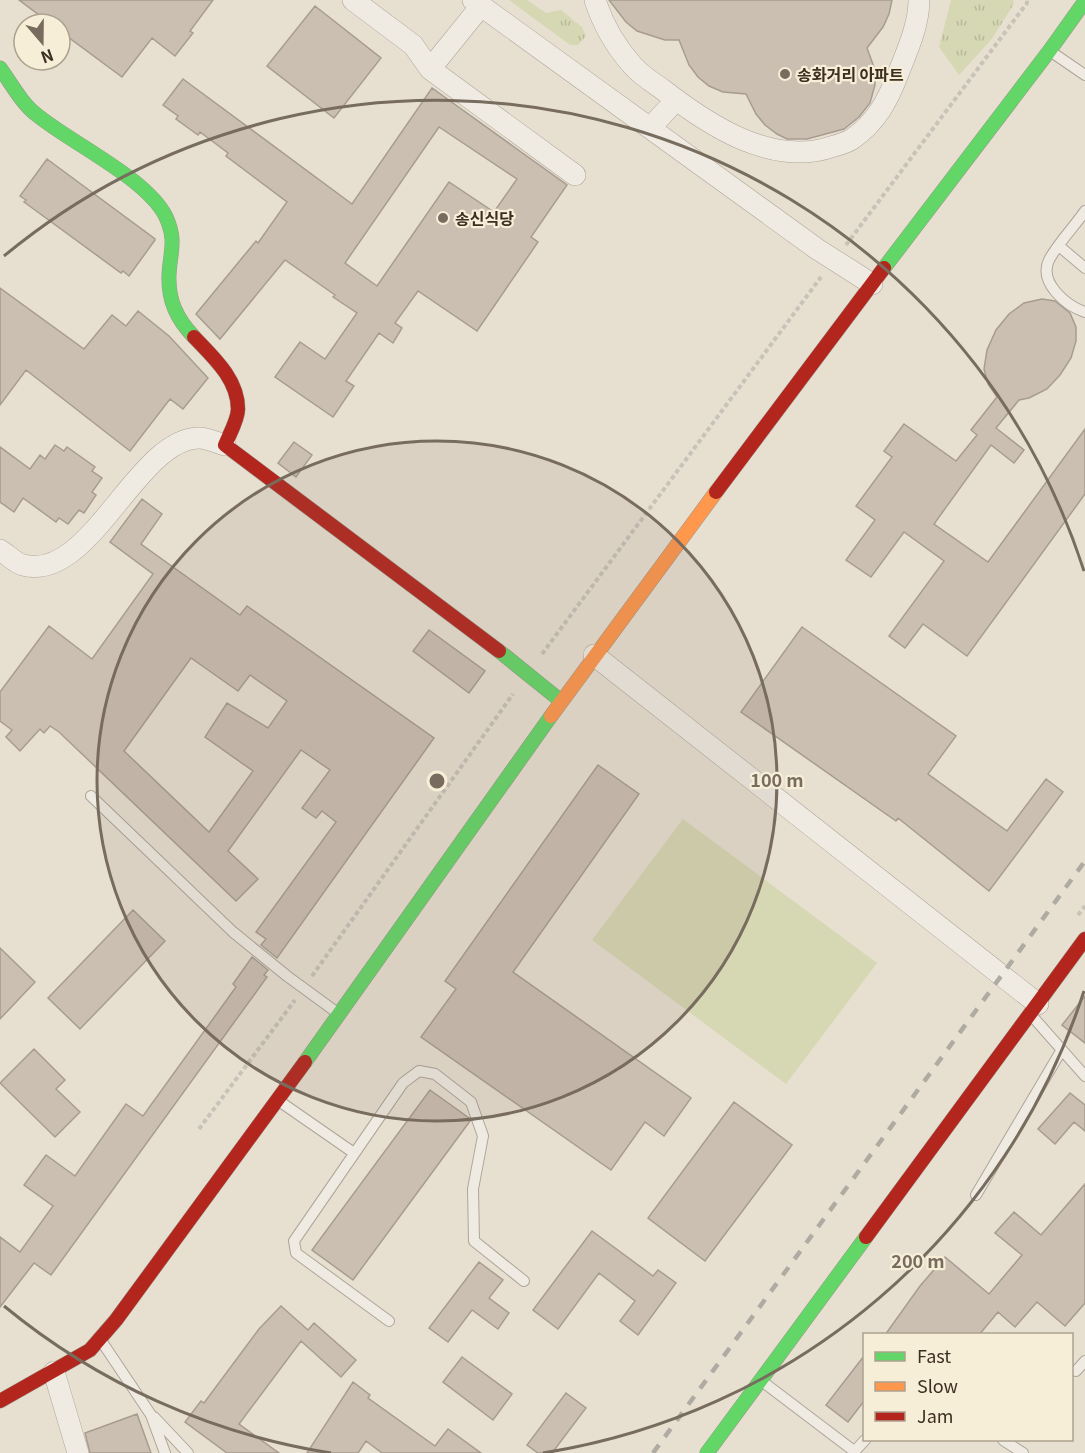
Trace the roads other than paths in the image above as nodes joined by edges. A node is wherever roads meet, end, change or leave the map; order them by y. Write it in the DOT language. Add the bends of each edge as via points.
graph roads {
  1 [pos="353,0"];
  2 [pos="595,0"];
  3 [pos="919,0"];
  4 [pos="1085,1"];
  5 [pos="477,3"];
  6 [pos="1050,50"];
  7 [pos="0,68"];
  8 [pos="430,69"];
  9 [pos="1085,75"];
  10 [pos="676,100"];
  11 [pos="650,128"];
  12 [pos="575,175"];
  13 [pos="1085,211"];
  14 [pos="1059,246"];
  15 [pos="1085,268"];
  16 [pos="872,284"];
  17 [pos="1085,312"];
  18 [pos="225,445"];
  19 [pos="0,550"];
  20 [pos="594,655"];
  21 [pos="561,702"];
  22 [pos="91,796"];
  23 [pos="1085,939"];
  24 [pos="1034,1009"];
  25 [pos="340,1015"];
  26 [pos="1062,1051"];
  27 [pos="1085,1076"];
  28 [pos="276,1099"];
  29 [pos="354,1153"];
  30 [pos="976,1195"];
  31 [pos="524,1281"];
  32 [pos="388,1321"];
  33 [pos="100,1338"];
  34 [pos="1085,1361"];
  35 [pos="1076,1371"];
  36 [pos="54,1372"];
  37 [pos="760,1380"];
  38 [pos="0,1401"];
  39 [pos="151,1415"];
  40 [pos="1005,1441"];
  41 [pos="854,1452"];
  42 [pos="78,1453"];
  43 [pos="165,1453"];
  44 [pos="188,1453"];
  45 [pos="707,1453"];
  46 [pos="1023,1453"];
  1 -- 8 [label="street" via="413,45"];
  2 -- 10 [label="street" via="611,38 634,68"];
  3 -- 10 [label="street" via="919,14 889,96 874,121 851,141 797,153 765,148 723,130"];
  4 -- 6 [label="street"];
  5 -- 8 [label="street"];
  5 -- 11 [label="street"];
  6 -- 9 [label="lane"];
  6 -- 16 [label="street"];
  7 -- 18 [label="street" via="35,114 146,190 166,216 174,242 170,297 180,322 233,384 238,410"];
  8 -- 12 [label="street"];
  10 -- 11 [label="street"];
  11 -- 16 [label="street"];
  13 -- 14 [label="lane"];
  14 -- 15 [label="lane"];
  14 -- 17 [label="lane" via="1048,262 1049,278 1055,293"];
  16 -- 20 [label="street"];
  18 -- 19 [label="street" via="199,437 178,443 156,460 73,552 43,567 21,565"];
  18 -- 21 [label="street"];
  20 -- 21 [label="street"];
  20 -- 24 [label="street"];
  21 -- 25 [label="street"];
  22 -- 25 [label="lane" via="233,932"];
  23 -- 24 [label="street"];
  24 -- 26 [label="lane"];
  24 -- 37 [label="street"];
  25 -- 28 [label="street"];
  26 -- 27 [label="lane"];
  26 -- 30 [label="lane"];
  28 -- 29 [label="lane"];
  28 -- 33 [label="street"];
  29 -- 31 [label="lane" via="403,1083 419,1071 435,1074 471,1102 483,1136 473,1189 474,1241"];
  29 -- 32 [label="lane" via="294,1241 296,1253"];
  33 -- 36 [label="street" via="90,1350"];
  33 -- 39 [label="lane"];
  34 -- 35 [label="lane"];
  36 -- 38 [label="street"];
  36 -- 42 [label="street"];
  37 -- 41 [label="lane"];
  37 -- 45 [label="street"];
  39 -- 43 [label="lane"];
  39 -- 44 [label="lane"];
  40 -- 46 [label="lane"];
}
